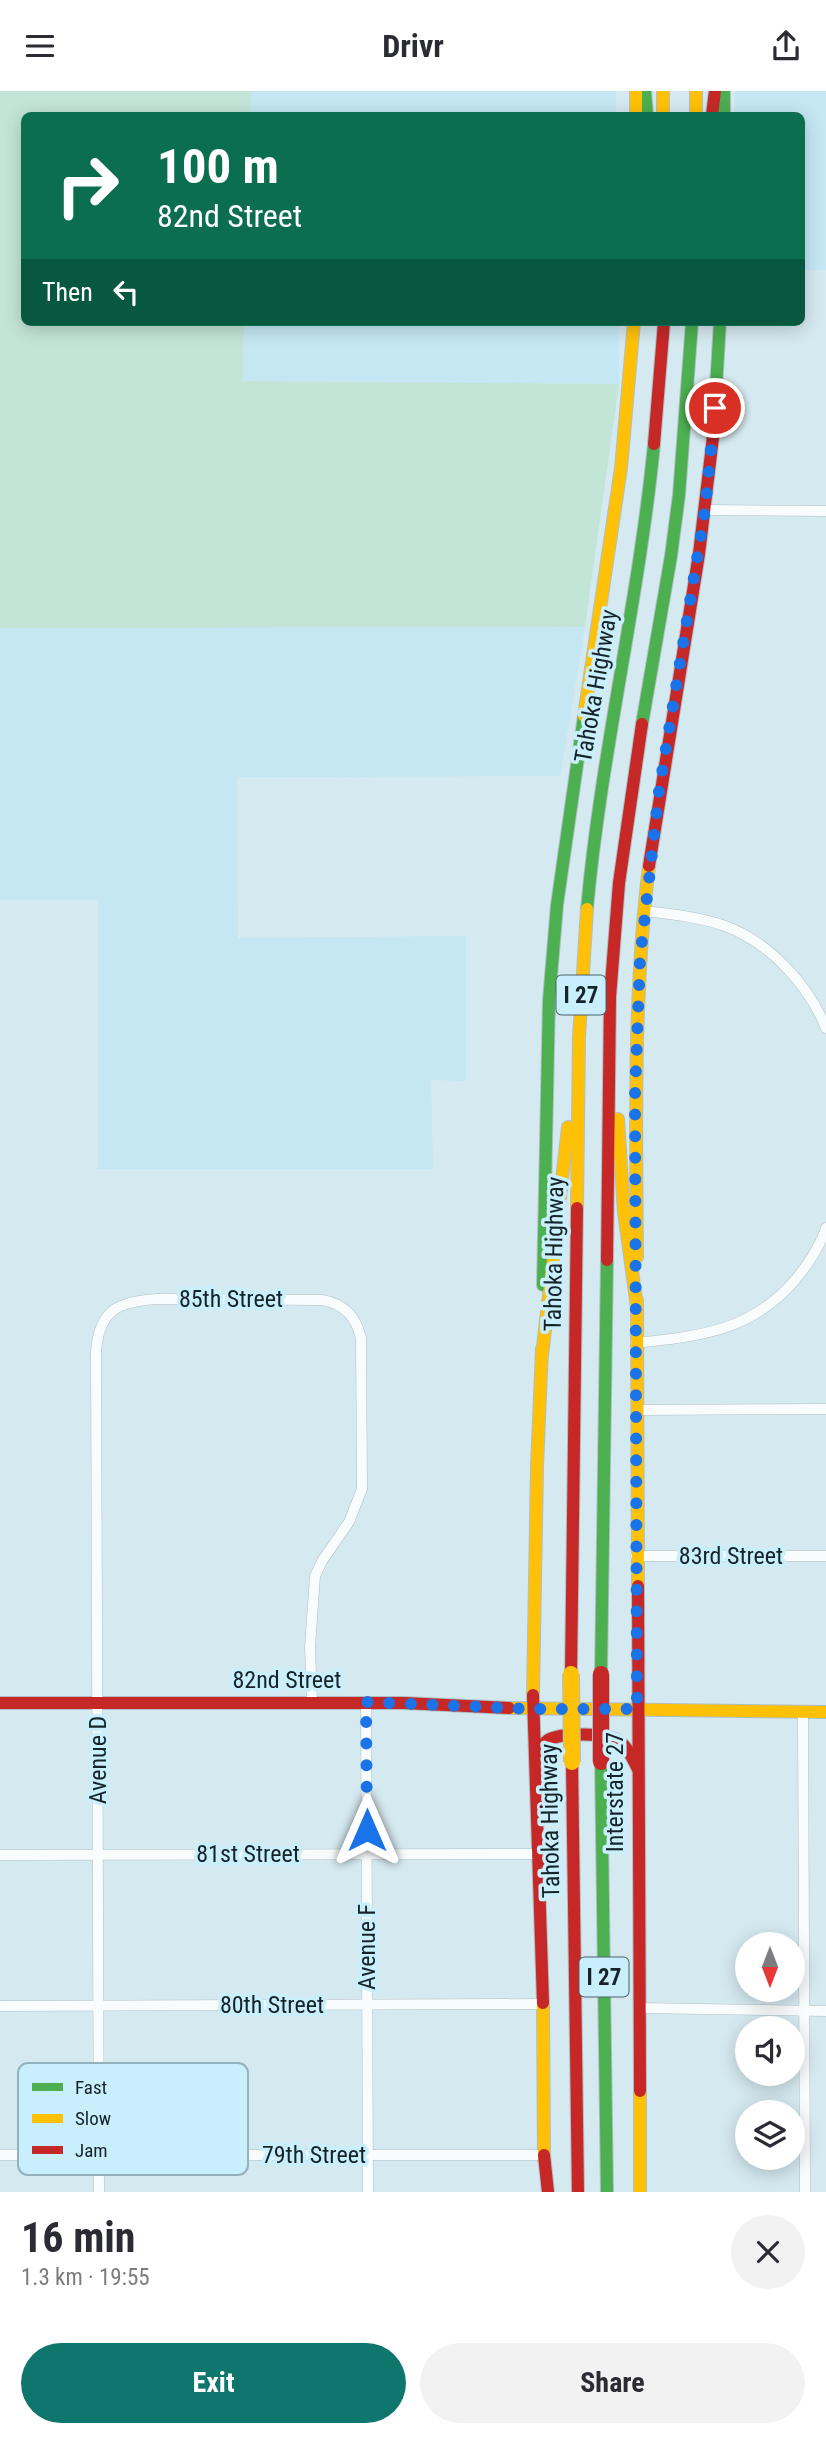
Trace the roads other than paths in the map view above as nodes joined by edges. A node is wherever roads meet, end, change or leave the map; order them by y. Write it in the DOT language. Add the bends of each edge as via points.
graph roads {
  1 [pos="636,91"];
  2 [pos="645,91"];
  3 [pos="663,91"];
  4 [pos="696,91"];
  5 [pos="715,91"];
  6 [pos="724,91"];
  7 [pos="636,112"];
  8 [pos="647,112"];
  9 [pos="663,112"];
  10 [pos="696,112"];
  11 [pos="712,112"];
  12 [pos="724,112"];
  13 [pos="634,326"];
  14 [pos="664,326"];
  15 [pos="692,326"];
  16 [pos="720,326"];
  17 [pos="705,510"];
  18 [pos="826,511"];
  19 [pos="644,911"];
  20 [pos="826,1028"];
  21 [pos="609,1033"];
  22 [pos="579,1037"];
  23 [pos="826,1229"];
  24 [pos="637,1307"];
  25 [pos="100,1328"];
  26 [pos="636,1343"];
  27 [pos="542,1356"];
  28 [pos="826,1409"];
  29 [pos="637,1410"];
  30 [pos="636,1556"];
  31 [pos="826,1556"];
  32 [pos="312,1702"];
  33 [pos="366,1702"];
  34 [pos="0,1703"];
  35 [pos="98,1703"];
  36 [pos="533,1709"];
  37 [pos="637,1709"];
  38 [pos="803,1712"];
  39 [pos="826,1712"];
  40 [pos="535,1762"];
  41 [pos="638,1769"];
  42 [pos="0,1854"];
  43 [pos="98,1854"];
  44 [pos="366,1854"];
  45 [pos="538,1854"];
  46 [pos="543,2004"];
  47 [pos="0,2005"];
  48 [pos="99,2005"];
  49 [pos="367,2005"];
  50 [pos="639,2008"];
  51 [pos="805,2011"];
  52 [pos="826,2011"];
  53 [pos="99,2063"];
  54 [pos="0,2155"];
  55 [pos="18,2155"];
  56 [pos="248,2155"];
  57 [pos="368,2155"];
  58 [pos="544,2155"];
  59 [pos="368,2192"];
  60 [pos="546,2192"];
  61 [pos="578,2192"];
  62 [pos="607,2192"];
  63 [pos="640,2192"];
  64 [pos="806,2192"];
  1 -- 7 [label="main road"];
  2 -- 8 [label="main road"];
  3 -- 9 [label="main road"];
  4 -- 10 [label="main road"];
  5 -- 11 [label="main road"];
  6 -- 12 [label="main road"];
  13 -- 27 [label="main road, Tahoka Highway" via="616,517 552,949"];
  14 -- 22 [label="main road, Tahoka Highway / I 27" via="638,573 593,853"];
  15 -- 21 [label="main road, I 27" via="671,556 619,883"];
  16 -- 17 [label="main road"];
  17 -- 18 [label="street"];
  17 -- 19 [label="main road"];
  19 -- 20 [label="street" via="706,921 745,936 799,981"];
  19 -- 24 [label="main road" via="635,1095"];
  21 -- 24 [label="main road"];
  21 -- 62 [label="main road, I 27, bridge" via="601,1674"];
  22 -- 27 [label="main road"];
  22 -- 61 [label="main road, Tahoka Highway / I 27, bridge" via="571,1674"];
  23 -- 26 [label="street" via="789,1287 746,1321 698,1335"];
  24 -- 26 [label="main road, Interstate 27"];
  25 -- 32 [label="street, 85th Street" via="118,1306 138,1300 323,1300 341,1305 355,1320 361,1338 362,1489 349,1522 315,1576"];
  25 -- 35 [label="street, Avenue D" via="95,1444"];
  26 -- 29 [label="main road, Interstate 27"];
  27 -- 36 [label="main road"];
  28 -- 29 [label="street"];
  29 -- 30 [label="main road, Interstate 27"];
  30 -- 31 [label="street, 83rd Street"];
  30 -- 37 [label="main road, Interstate 27"];
  32 -- 33 [label="main road, 82nd Street"];
  32 -- 35 [label="main road, 82nd Street"];
  33 -- 36 [label="main road, 82nd Street"];
  33 -- 44 [label="street, Avenue F"];
  34 -- 35 [label="main road, 82nd Street"];
  35 -- 43 [label="street, Avenue D"];
  36 -- 37 [label="main road, 82nd Street"];
  36 -- 40 [label="main road"];
  37 -- 38 [label="main road, 82nd Street"];
  37 -- 41 [label="main road, Interstate 27"];
  38 -- 39 [label="main road, 82nd Street"];
  38 -- 51 [label="street"];
  40 -- 41 [label="main road" via="542,1745 554,1737 608,1737 624,1746"];
  40 -- 45 [label="main road"];
  41 -- 50 [label="main road, Interstate 27"];
  42 -- 43 [label="street, 81st Street"];
  43 -- 44 [label="street, 81st Street"];
  43 -- 48 [label="street, Avenue D"];
  44 -- 45 [label="street, 81st Street"];
  44 -- 49 [label="street, Avenue F"];
  45 -- 46 [label="main road"];
  46 -- 49 [label="street, 80th Street"];
  46 -- 58 [label="main road"];
  47 -- 48 [label="street, 80th Street"];
  48 -- 49 [label="street, 80th Street"];
  48 -- 53 [label="street, Avenue D"];
  49 -- 57 [label="street, Avenue F"];
  50 -- 51 [label="street"];
  50 -- 63 [label="main road, Interstate 27"];
  51 -- 52 [label="street"];
  51 -- 64 [label="street"];
  54 -- 55 [label="street, 79th Street"];
  56 -- 57 [label="street, 79th Street"];
  57 -- 58 [label="street, 79th Street"];
  57 -- 59 [label="street, Avenue F"];
  58 -- 60 [label="main road"];
}
